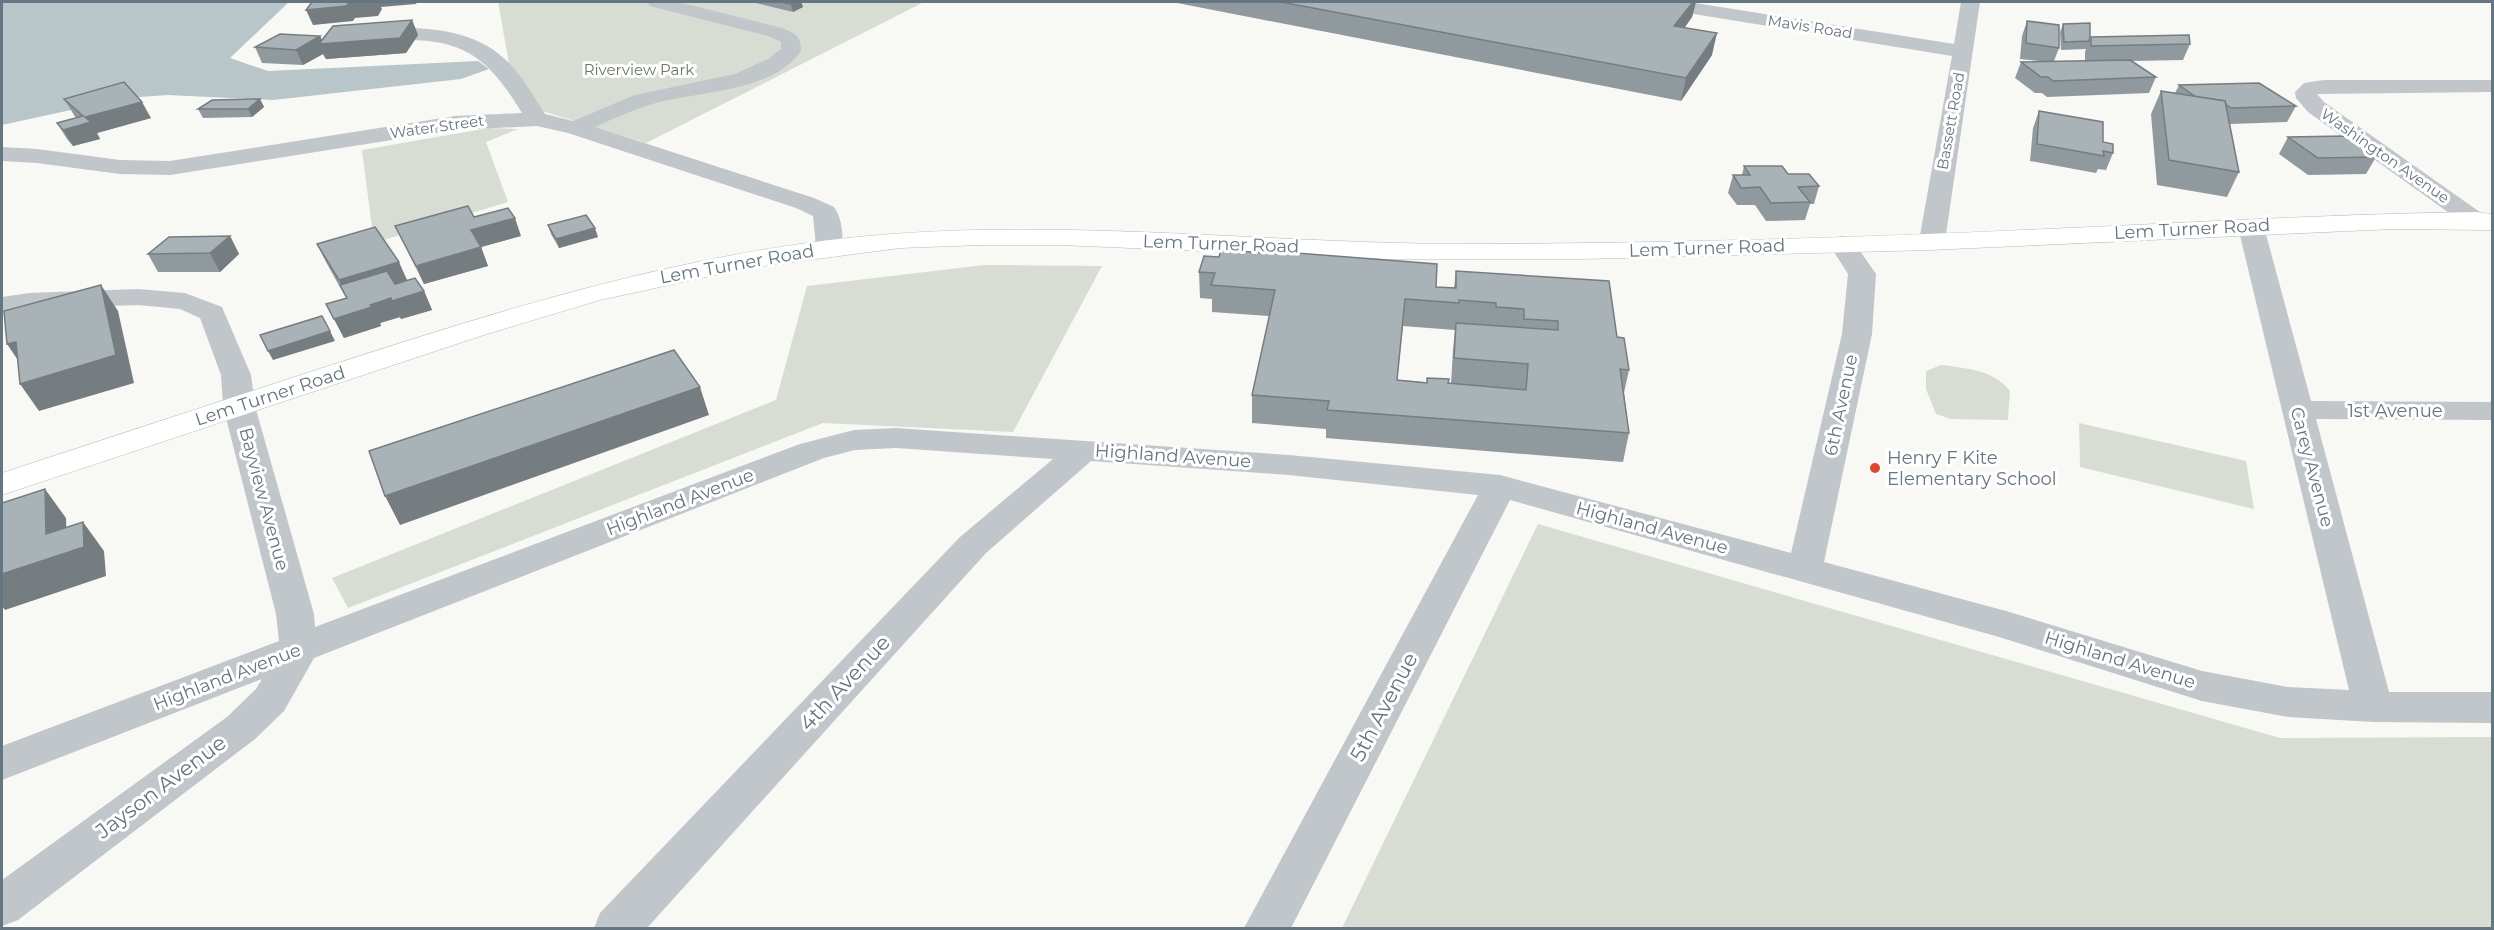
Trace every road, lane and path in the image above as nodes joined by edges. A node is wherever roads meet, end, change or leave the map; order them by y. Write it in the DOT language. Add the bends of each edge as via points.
graph roads {
  1 [pos="657,2"];
  2 [pos="1657,2"];
  3 [pos="1971,2"];
  4 [pos="356,38"];
  5 [pos="1964,52"];
  6 [pos="2493,86"];
  7 [pos="537,119"];
  8 [pos="575,128"];
  9 [pos="2,154"];
  10 [pos="2488,222"];
  11 [pos="2252,227"];
  12 [pos="1932,241"];
  13 [pos="1842,244"];
  14 [pos="829,247"];
  15 [pos="2,305"];
  16 [pos="239,406"];
  17 [pos="2297,410"];
  18 [pos="2493,411"];
  19 [pos="1084,450"];
  20 [pos="2,484"];
  21 [pos="1500,486"];
  22 [pos="1805,569"];
  23 [pos="299,650"];
  24 [pos="2373,707"];
  25 [pos="2493,708"];
  26 [pos="2,763"];
  27 [pos="2,906"];
  28 [pos="617,928"];
  29 [pos="1267,928"];
  1 -- 8 [label="street" via="775,32 791,39 791,51 777,64 744,79 654,96"];
  2 -- 5 [label="street, Mavis Road"];
  3 -- 5 [label="street, Bassett Road"];
  4 -- 7 [label="street" via="425,33 469,46 497,63"];
  5 -- 12 [label="street, Bassett Road"];
  6 -- 10 [label="street, Washington Avenue" via="2324,86 2306,92 2316,107"];
  7 -- 8 [label="street, Water Street"];
  7 -- 9 [label="street, Water Street" via="455,123 170,168 120,167"];
  8 -- 14 [label="street, Water Street" via="825,212"];
  10 -- 11 [label="main road, Lem Turner Road"];
  11 -- 12 [label="main road, Lem Turner Road"];
  11 -- 17 [label="street, Carey Avenue"];
  12 -- 13 [label="main road, Lem Turner Road"];
  13 -- 14 [label="main road, Lem Turner Road" via="1457,252 1004,238"];
  13 -- 22 [label="street, 6th Avenue" via="1862,274 1857,334"];
  14 -- 16 [label="main road, Lem Turner Road" via="626,284 480,326"];
  15 -- 16 [label="street, Bayview Avenue" via="82,298 185,301 212,313 236,375"];
  16 -- 20 [label="main road, Lem Turner Road"];
  16 -- 23 [label="street, Bayview Avenue" via="295,614"];
  17 -- 18 [label="street, 1st Avenue"];
  17 -- 24 [label="street, Carey Avenue"];
  19 -- 21 [label="street, Highland Avenue"];
  19 -- 23 [label="street, Highland Avenue" via="896,438 854,440 812,451"];
  19 -- 28 [label="street, 4th Avenue" via="973,545"];
  21 -- 22 [label="street, Highland Avenue"];
  21 -- 29 [label="street, 5th Avenue"];
  22 -- 24 [label="street, Highland Avenue" via="2006,624 2202,686 2288,702"];
  23 -- 26 [label="street, Highland Avenue"];
  23 -- 27 [label="street, Jayson Avenue" via="270,700 241,728"];
  24 -- 25 [label="street, Highland Avenue"];
}
